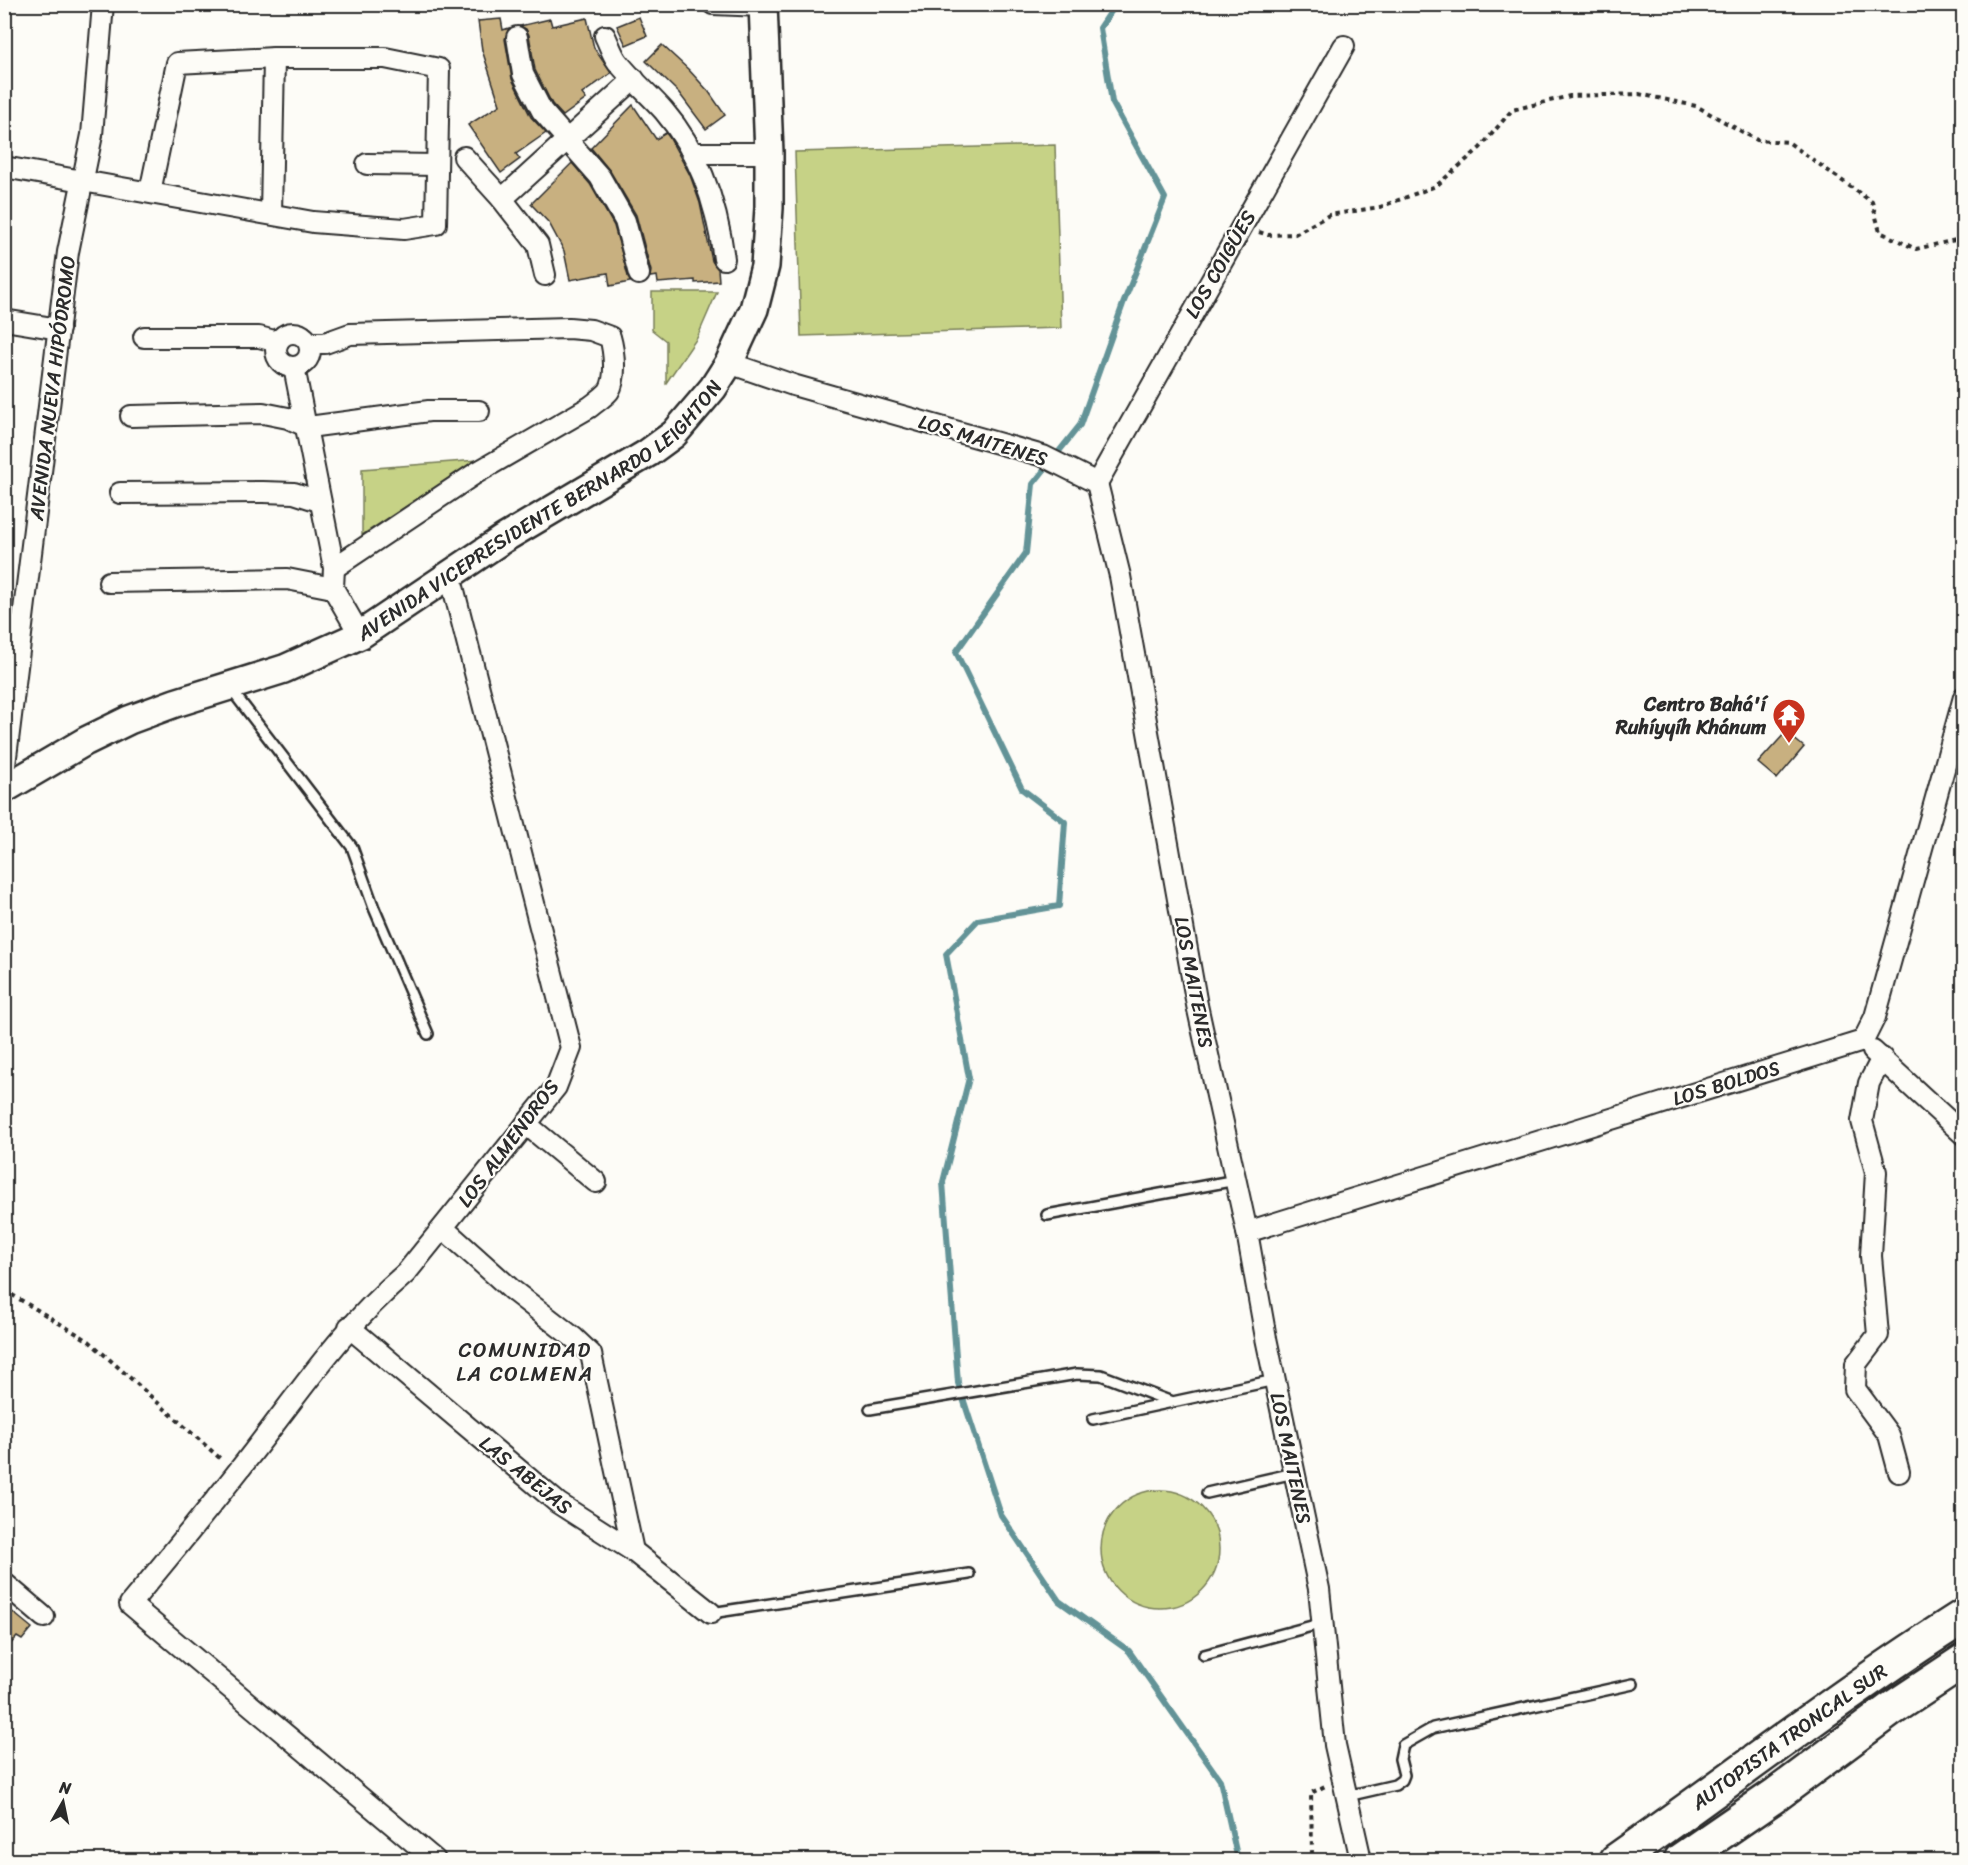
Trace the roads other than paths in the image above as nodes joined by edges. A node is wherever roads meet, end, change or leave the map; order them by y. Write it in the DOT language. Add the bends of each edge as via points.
graph roads {
  1 [pos="103,4"];
  2 [pos="713,4"];
  3 [pos="763,5"];
  4 [pos="605,36"];
  5 [pos="517,37"];
  6 [pos="1344,46"];
  7 [pos="274,58"];
  8 [pos="634,78"];
  9 [pos="566,140"];
  10 [pos="693,153"];
  11 [pos="769,153"];
  12 [pos="464,157"];
  13 [pos="367,164"];
  14 [pos="437,165"];
  15 [pos="4,167"];
  16 [pos="83,180"];
  17 [pos="150,192"];
  18 [pos="502,199"];
  19 [pos="271,214"];
  20 [pos="724,258"];
  21 [pos="639,274"];
  22 [pos="545,275"];
  23 [pos="4,320"];
  24 [pos="58,329"];
  25 [pos="144,337"];
  26 [pos="278,342"];
  27 [pos="309,343"];
  28 [pos="729,363"];
  29 [pos="294,367"];
  30 [pos="479,411"];
  31 [pos="131,416"];
  32 [pos="306,426"];
  33 [pos="1097,483"];
  34 [pos="120,493"];
  35 [pos="319,501"];
  36 [pos="334,568"];
  37 [pos="450,575"];
  38 [pos="109,582"];
  39 [pos="333,588"];
  40 [pos="360,635"];
  41 [pos="229,686"];
  42 [pos="1964,698"];
  43 [pos="4,772"];
  44 [pos="4,789"];
  45 [pos="428,1034"];
  46 [pos="1863,1041"];
  47 [pos="1882,1058"];
  48 [pos="526,1124"];
  49 [pos="1964,1135"];
  50 [pos="1236,1180"];
  51 [pos="596,1182"];
  52 [pos="1047,1215"];
  53 [pos="442,1228"];
  54 [pos="1247,1232"];
  55 [pos="349,1327"];
  56 [pos="1275,1380"];
  57 [pos="1172,1402"];
  58 [pos="870,1409"];
  59 [pos="1094,1419"];
  60 [pos="1899,1472"];
  61 [pos="1294,1473"];
  62 [pos="1207,1493"];
  63 [pos="633,1551"];
  64 [pos="969,1574"];
  65 [pos="4,1583"];
  66 [pos="711,1613"];
  67 [pos="1964,1616"];
  68 [pos="44,1617"];
  69 [pos="1323,1623"];
  70 [pos="1204,1655"];
  71 [pos="1964,1660"];
  72 [pos="1633,1684"];
  73 [pos="1344,1787"];
  74 [pos="435,1860"];
  75 [pos="1361,1860"];
  76 [pos="1617,1860"];
  77 [pos="1681,1860"];
  1 -- 16 [label="street, AVENIDA NUEVA HIPÓDROMO" via="92,135"];
  2 -- 3 [label="street"];
  3 -- 11 [label="main road, AVENIDA VICEPRESIDENTE BERNARDO LEIGHTON"];
  4 -- 8 [label="street" via="617,60"];
  5 -- 9 [label="street" via="523,74 542,111"];
  6 -- 33 [label="street, LOS COIGÛES"];
  7 -- 14 [label="street" via="385,58 438,69"];
  7 -- 17 [label="street" via="177,63"];
  7 -- 19 [label="street"];
  8 -- 9 [label="street"];
  8 -- 10 [label="street"];
  9 -- 18 [label="street"];
  9 -- 21 [label="street" via="600,177 625,221"];
  10 -- 11 [label="street"];
  10 -- 20 [label="street" via="713,202"];
  11 -- 28 [label="main road, AVENIDA VICEPRESIDENTE BERNARDO LEIGHTON" via="765,266 754,309"];
  12 -- 18 [label="street"];
  13 -- 14 [label="street"];
  14 -- 19 [label="street" via="436,224 404,229 313,222"];
  15 -- 16 [label="street"];
  16 -- 17 [label="street"];
  16 -- 24 [label="street, AVENIDA NUEVA HIPÓDROMO"];
  17 -- 19 [label="street"];
  18 -- 22 [label="street" via="538,245"];
  23 -- 24 [label="street"];
  24 -- 43 [label="street, AVENIDA NUEVA HIPÓDROMO"];
  25 -- 26 [label="street" via="259,337"];
  26 -- 27 [label="street" via="296,333"];
  26 -- 29 [label="street" via="277,357 284,365"];
  27 -- 29 [label="street" via="308,359"];
  27 -- 36 [label="street" via="325,343 350,334 569,328 602,333 610,338 612,346 612,383 602,398 476,473"];
  28 -- 33 [label="street, LOS MAITENES" via="1043,456"];
  28 -- 37 [label="main road, AVENIDA VICEPRESIDENTE BERNARDO LEIGHTON" via="674,434"];
  29 -- 32 [label="street"];
  30 -- 32 [label="street" via="429,411"];
  31 -- 32 [label="street" via="263,413"];
  32 -- 35 [label="street"];
  33 -- 50 [label="street, LOS MAITENES" via="1120,576 1197,1005"];
  34 -- 35 [label="street" via="263,492"];
  35 -- 36 [label="street"];
  36 -- 39 [label="street"];
  37 -- 40 [label="main road, AVENIDA VICEPRESIDENTE BERNARDO LEIGHTON"];
  37 -- 48 [label="street, LOS ALMENDROS" via="571,1048 556,1087"];
  38 -- 39 [label="street" via="287,579"];
  39 -- 40 [label="street"];
  40 -- 41 [label="main road, AVENIDA VICEPRESIDENTE BERNARDO LEIGHTON" via="284,669"];
  41 -- 44 [label="main road, AVENIDA VICEPRESIDENTE BERNARDO LEIGHTON" via="129,720"];
  41 -- 45 [label="lane" via="352,847"];
  42 -- 46 [label="street" via="1875,1017"];
  46 -- 47 [label="street"];
  46 -- 54 [label="street, LOS BOLDOS"];
  47 -- 49 [label="street"];
  47 -- 60 [label="street" via="1869,1083 1862,1121 1876,1172 1871,1256 1878,1335 1856,1365 1855,1389 1889,1435"];
  48 -- 51 [label="street"];
  48 -- 53 [label="street, LOS ALMENDROS"];
  50 -- 52 [label="lane"];
  50 -- 54 [label="street, LOS MAITENES"];
  53 -- 55 [label="street, LOS ALMENDROS" via="406,1273"];
  53 -- 63 [label="street" via="591,1354"];
  54 -- 56 [label="street, LOS MAITENES"];
  55 -- 63 [label="street, LAS ABEJAS" via="558,1503"];
  55 -- 74 [label="street, LOS ALMENDROS" via="130,1604"];
  56 -- 57 [label="lane"];
  56 -- 61 [label="street, LOS MAITENES"];
  57 -- 58 [label="lane" via="1101,1376 1077,1374"];
  57 -- 59 [label="lane"];
  61 -- 62 [label="lane"];
  61 -- 69 [label="street, LOS MAITENES"];
  63 -- 66 [label="street, LAS ABEJAS"];
  64 -- 66 [label="lane"];
  65 -- 68 [label="street"];
  67 -- 76 [label="highway, AUTOPISTA TRONCAL SUR" via="1857,1687"];
  69 -- 70 [label="lane"];
  69 -- 73 [label="street, LOS MAITENES" via="1335,1745"];
  71 -- 77 [label="highway, AUTOPISTA TRONCAL SUR"];
  72 -- 73 [label="lane" via="1433,1728 1403,1745 1400,1759 1404,1775 1395,1785"];
  73 -- 75 [label="street, LOS MAITENES"];
}
